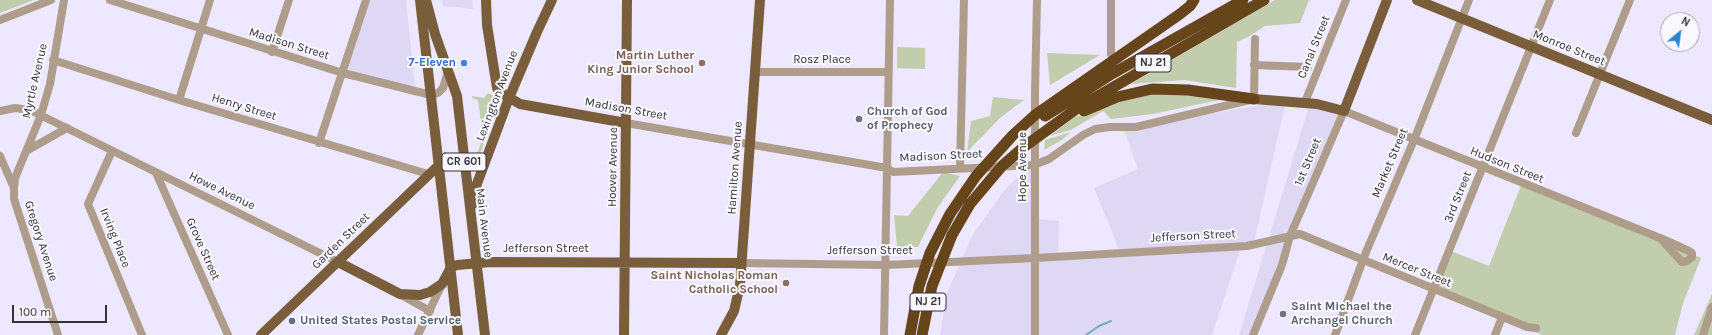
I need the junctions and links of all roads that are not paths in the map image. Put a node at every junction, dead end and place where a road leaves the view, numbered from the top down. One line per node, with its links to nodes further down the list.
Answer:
1 (51, 0): 27 (street)
2 (64, 0): 33 (street, Myrtle Avenue)
3 (110, 0): 25 (street, Madison Street)
4 (210, 0): 28 (street)
5 (289, 0): 31 (street)
6 (366, 0): 39 (street)
7 (425, 0): 36 (main road, Main Avenue / CR 601); 41 (main road, Main Avenue / CR 601)
8 (486, 0): 42 (main road, Madison Street)
9 (552, 0): 42 (main road, Lexington Avenue)
10 (627, 0): 51 (main road, Hoover Avenue)
11 (760, 0): 37 (main road, Hamilton Avenue)
12 (890, 0): 38 (street)
13 (964, 0): 64 (street)
14 (1037, 0): 61 (street, Hope Avenue)
15 (1111, 0): 32 (street)
16 (1194, 0): 48 (highway)
17 (1243, 0): 48 (highway, NJ 21)
18 (1264, 0): 53 (highway, NJ 21)
19 (1346, 0): 45 (street, Canal Street)
20 (1387, 0): 46 (main road, 1st Street)
21 (1417, 0): 26 (main road, Monroe Street)
22 (1469, 0): 26 (street, Market Street)
23 (1550, 0): 30 (street, 3rd Street)
24 (1630, 0): 40 (street)
25 (130, 3): 28 (street, Madison Street)
26 (1462, 18): 30 (main road, Monroe Street); 55 (street, Market Street)
27 (0, 20)
28 (201, 30): 31 (street, Madison Street); 44 (street)
29 (1255, 39): 34 (street)
30 (1531, 47): 40 (main road, Monroe Street); 65 (street, 3rd Street)
31 (272, 52): 39 (street, Madison Street)
32 (1111, 54)
33 (53, 60): 44 (street, Henry Street); 49 (street, Myrtle Avenue)
34 (1254, 65): 35 (street); 43 (street)
35 (1308, 67)
36 (448, 70): 41 (street); 69 (main road, Main Avenue / CR 601)
37 (755, 72): 38 (street, Rosz Place); 57 (main road, Hamilton Avenue)
38 (888, 72): 63 (street)
39 (343, 73): 41 (street, Madison Street); 56 (street)
40 (1600, 75): 50 (main road, Monroe Street); 54 (street)
41 (431, 95): 62 (main road, Main Avenue / CR 601)
42 (510, 98): 51 (main road, Madison Street); 69 (main road, Lexington Avenue)
43 (1254, 99): 45 (main road, Madison Street); 53 (highway); 61 (street, Madison Street)
44 (179, 100): 56 (street, Henry Street)
45 (1305, 102): 46 (main road, Madison Street)
46 (1344, 111): 55 (street, Hudson Street); 70 (street, 1st Street)
47 (0, 112): 49 (street, Howe Avenue)
48 (1044, 112): 97 (highway, NJ 21)
49 (41, 116): 52 (street, Howe Avenue); 58 (street, Myrtle Avenue)
50 (1712, 120)
51 (626, 122): 57 (street, Madison Street); 76 (main road, Hoover Avenue)
52 (67, 128): 58 (street); 59 (street, Howe Avenue)
53 (1044, 132): 98 (highway, NJ 21)
54 (1576, 133)
55 (1414, 140): 65 (street, Hudson Street); 73 (street, Market Street)
56 (319, 143): 67 (street, Henry Street)
57 (750, 144): 63 (street, Madison Street); 77 (main road, Hamilton Avenue)
58 (28, 150): 68 (street, Myrtle Avenue)
59 (112, 151): 66 (street, Howe Avenue); 88 (street, Irving Place)
60 (0, 159): 68 (street, Gregory Avenue)
61 (1034, 165): 64 (street, Madison Street); 72 (street, Hope Avenue)
62 (438, 166): 67 (main road, Garden Street); 79 (main road, Main Avenue / CR 601)
63 (887, 168): 64 (street, Madison Street); 78 (street)
64 (960, 168)
65 (1483, 168): 71 (street, Hudson Street); 81 (street, 3rd Street)
66 (156, 173): 74 (street, Howe Avenue); 89 (street, Grove Street)
67 (428, 174): 74 (main road, Garden Street)
68 (14, 188): 87 (street, Gregory Avenue)
69 (472, 228): 75 (main road, Main Avenue / CR 601)
70 (1290, 236): 72 (street, Jefferson Street); 73 (street, Mercer Street); 100 (street, 1st Street)
71 (1662, 240)
72 (1035, 258): 78 (street, Jefferson Street); 99 (street, Hope Avenue)
73 (1364, 258): 81 (street, Mercer Street); 101 (street, Market Street)
74 (338, 262): 82 (main road, Howe Avenue); 90 (main road, Garden Street)
75 (476, 263): 76 (main road, Jefferson Street); 79 (main road, Jefferson Street); 93 (main road, Main Avenue / CR 601)
76 (625, 263): 77 (main road, Jefferson Street); 94 (main road, Hoover Avenue)
77 (741, 263): 78 (street, Jefferson Street); 95 (main road, Hamilton Avenue)
78 (886, 265): 96 (street)
79 (450, 268): 80 (main road); 92 (main road, Main Avenue / CR 601)
80 (442, 284): 82 (main road); 84 (street)
81 (1434, 290): 85 (street, Mercer Street); 102 (street, 3rd Street)
82 (400, 294): 84 (street, Howe Avenue)
83 (1712, 306): 104 (street)
84 (430, 311): 91 (street)
85 (1502, 317): 86 (street, Mercer Street); 103 (street)
86 (1536, 328)
87 (58, 335)
88 (142, 335)
89 (228, 335)
90 (260, 335)
91 (418, 335)
92 (458, 335)
93 (485, 335)
94 (624, 335)
95 (721, 335)
96 (884, 335)
97 (910, 335)
98 (922, 335)
99 (1035, 335)
100 (1253, 335)
101 (1335, 335)
102 (1416, 335)
103 (1495, 335)
104 (1703, 335)

